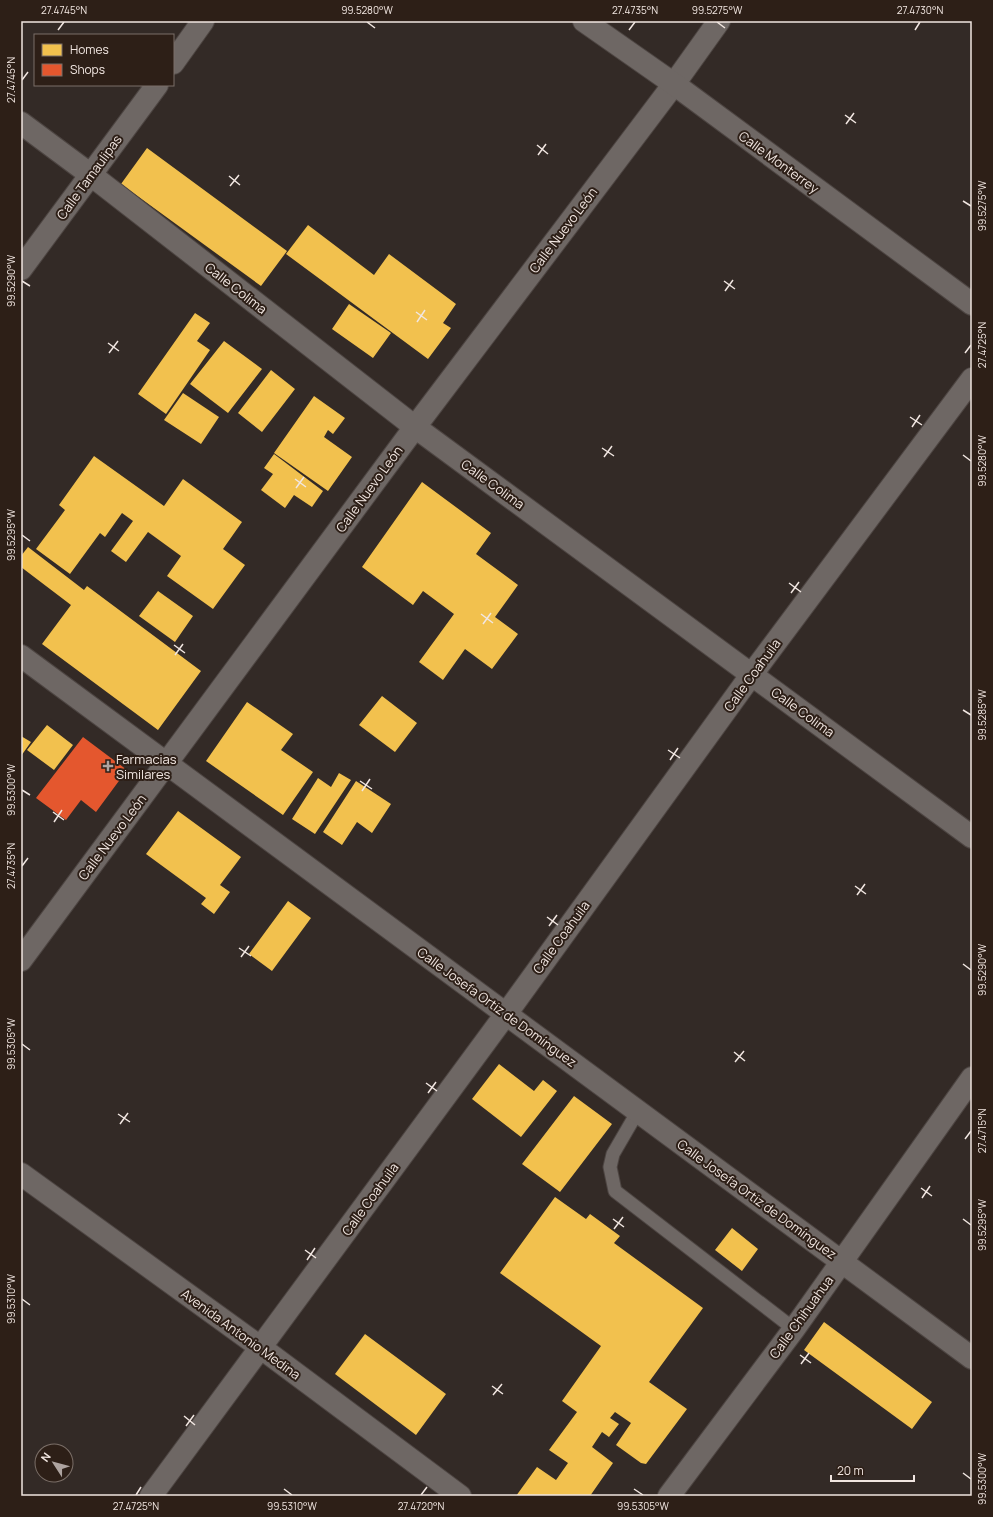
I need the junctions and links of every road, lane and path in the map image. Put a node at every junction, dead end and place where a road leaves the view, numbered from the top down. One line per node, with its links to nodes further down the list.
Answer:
1 (203, 21): 4 (street)
2 (584, 21): 5 (street, Calle Monterrey)
3 (719, 21): 5 (street, Calle Nuevo León)
4 (174, 62)
5 (674, 84): 10 (street, Calle Monterrey); 12 (street, Calle Nuevo León)
6 (156, 86): 8 (street, Calle Tamaulipas)
7 (21, 123): 8 (street, Calle Colima)
8 (91, 175): 9 (street, Calle Tamaulipas); 12 (street, Calle Colima)
9 (21, 270)
10 (972, 304)
11 (972, 379): 14 (street, Calle Coahuila)
12 (415, 427): 14 (street, Calle Colima); 15 (street, Calle Nuevo León)
13 (21, 656): 15 (street, Calle Josefa Ortiz de Domínguez)
14 (752, 674): 16 (street, Calle Colima); 18 (street, Calle Coahuila)
15 (167, 763): 17 (street, Calle Nuevo León); 18 (street, Calle Josefa Ortiz de Domínguez)
16 (972, 837)
17 (21, 960)
18 (506, 1014): 20 (street, Calle Josefa Ortiz de Domínguez); 24 (street, Calle Coahuila)
19 (972, 1078): 22 (street, Calle Chihuahua)
20 (638, 1111): 22 (street, Calle Josefa Ortiz de Domínguez); 23 (lane)
21 (21, 1174): 24 (street, Avenida Antonio Medina)
22 (841, 1262): 23 (street, Calle Chihuahua); 25 (street, Calle Josefa Ortiz de Domínguez)
23 (794, 1329): 28 (street, Calle Chihuahua)
24 (260, 1347): 26 (street, Calle Coahuila); 27 (street, Avenida Antonio Medina)
25 (972, 1358)
26 (151, 1496)
27 (460, 1496)
28 (669, 1496)

